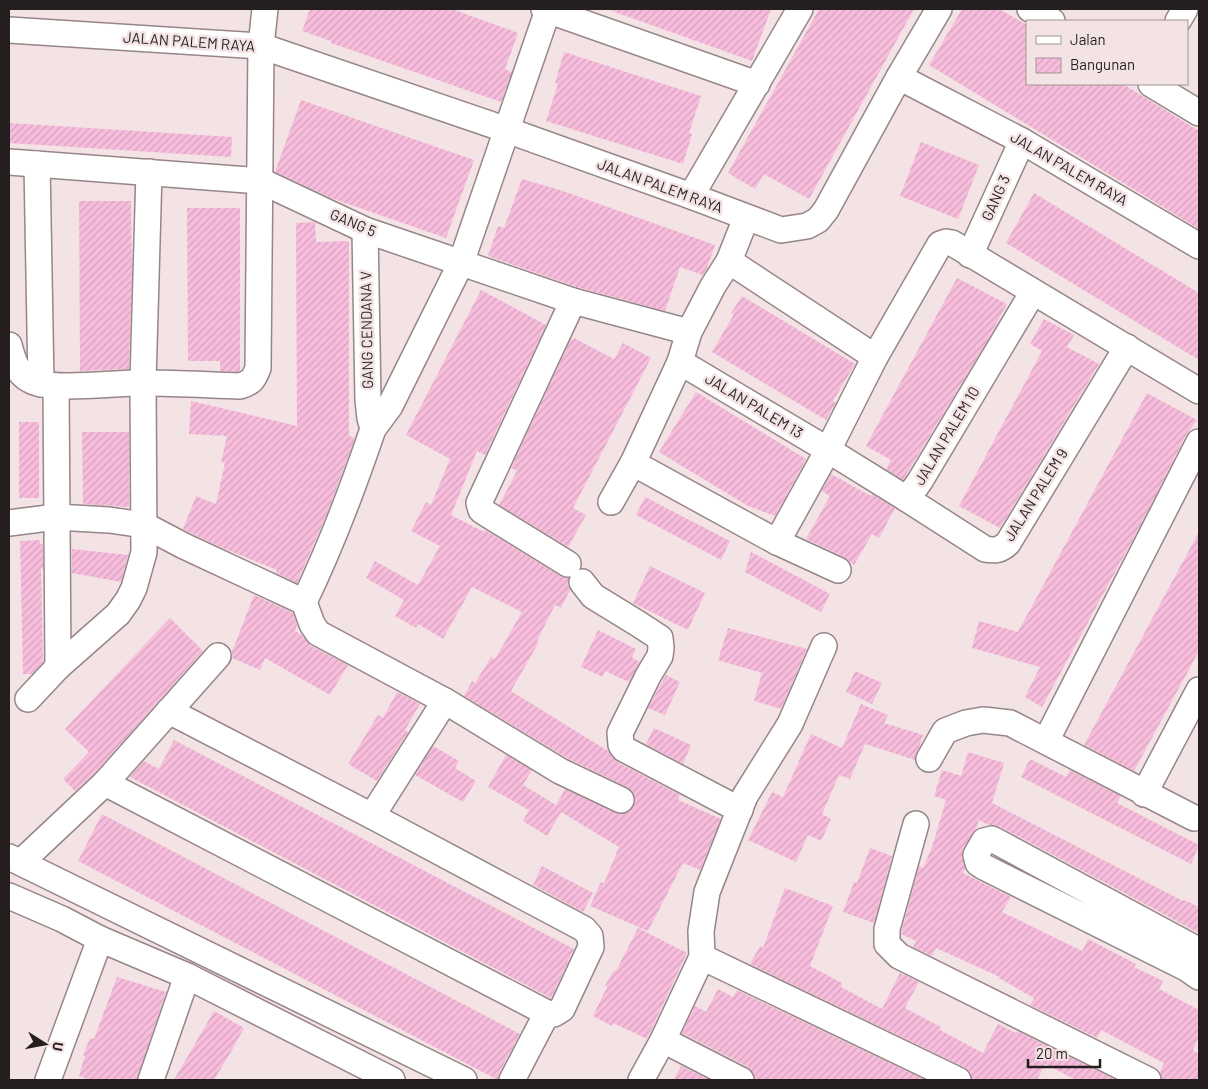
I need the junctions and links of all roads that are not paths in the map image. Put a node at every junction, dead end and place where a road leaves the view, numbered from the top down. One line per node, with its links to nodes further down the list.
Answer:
1 (265, 9): 8 (street)
2 (546, 9): 10 (street); 13 (street, GANG CENDANA V)
3 (800, 9): 10 (street)
4 (939, 9): 9 (street)
5 (1185, 9): 6 (street)
6 (1179, 20)
7 (9, 30): 8 (street, JALAN PALEM RAYA)
8 (261, 46): 13 (street, JALAN PALEM RAYA); 18 (street)
9 (899, 77): 14 (street, JALAN PALEM RAYA); 20 (street, JALAN PALEM RAYA)
10 (757, 84): 19 (street)
11 (1153, 85): 12 (street)
12 (1199, 113)
13 (507, 130): 19 (street, JALAN PALEM RAYA); 25 (street, GANG CENDANA V)
14 (1022, 140): 22 (street, JALAN PALEM RAYA); 23 (street, GANG 3)
15 (9, 162): 16 (street, GANG 5)
16 (37, 164): 17 (street, GANG 5); 34 (street)
17 (150, 172): 18 (street, GANG 5); 33 (street)
18 (261, 181): 21 (street, GANG 5); 33 (street)
19 (690, 196): 20 (street, JALAN PALEM RAYA)
20 (746, 218): 24 (street)
21 (365, 230): 25 (street, GANG 5); 36 (street, GANG CENDANA V)
22 (1199, 246)
23 (970, 255): 26 (street); 31 (street)
24 (729, 261): 28 (street); 31 (street)
25 (461, 263): 27 (street, GANG 5); 36 (street, GANG CENDANA V)
26 (1033, 292): 30 (street); 40 (street, JALAN PALEM 10)
27 (573, 301): 28 (street, GANG 5); 60 (street)
28 (689, 332): 32 (street)
29 (9, 345): 34 (street)
30 (1127, 347): 35 (street); 40 (street, JALAN PALEM 9)
31 (875, 357): 38 (street)
32 (680, 362): 38 (street, JALAN PALEM 13); 39 (street)
33 (143, 382): 34 (street); 44 (street)
34 (48, 385): 42 (street)
35 (1199, 391)
36 (373, 429): 47 (street, GANG CENDANA V)
37 (1199, 442): 55 (street)
38 (828, 450): 40 (street, JALAN PALEM 10); 45 (street)
39 (632, 462): 41 (street); 45 (street)
40 (907, 499)
41 (611, 502)
42 (56, 517): 43 (street); 44 (street); 50 (street)
43 (9, 522)
44 (144, 526): 47 (street); 50 (street)
45 (777, 542): 46 (street)
46 (838, 570)
47 (304, 602): 53 (street)
48 (824, 646): 60 (street)
49 (218, 656): 54 (street)
50 (58, 668): 52 (street)
51 (1199, 690): 58 (street)
52 (28, 699)
53 (445, 701): 59 (street); 61 (street)
54 (169, 711): 57 (street); 61 (street)
55 (1046, 741): 56 (street); 58 (street)
56 (929, 759)
57 (105, 783): 64 (street); 72 (street)
58 (1144, 794): 62 (street)
59 (621, 800)
60 (740, 810): 69 (street)
61 (372, 816): 72 (street)
62 (1194, 818)
63 (916, 824): 82 (street)
64 (15, 859): 65 (street)
65 (76, 891): 67 (street); 77 (street)
66 (9, 896): 67 (street)
67 (62, 919): 68 (street)
68 (100, 939): 71 (street); 74 (street)
69 (702, 957): 73 (street); 81 (street)
70 (1196, 961): 70 (street)
71 (187, 976): 75 (street); 76 (street)
72 (547, 1013): 78 (street)
73 (662, 1040): 79 (street); 80 (street)
74 (48, 1080)
75 (151, 1080)
76 (392, 1080)
77 (464, 1080)
78 (512, 1080)
79 (641, 1080)
80 (741, 1080)
81 (958, 1080)
82 (1148, 1080)

